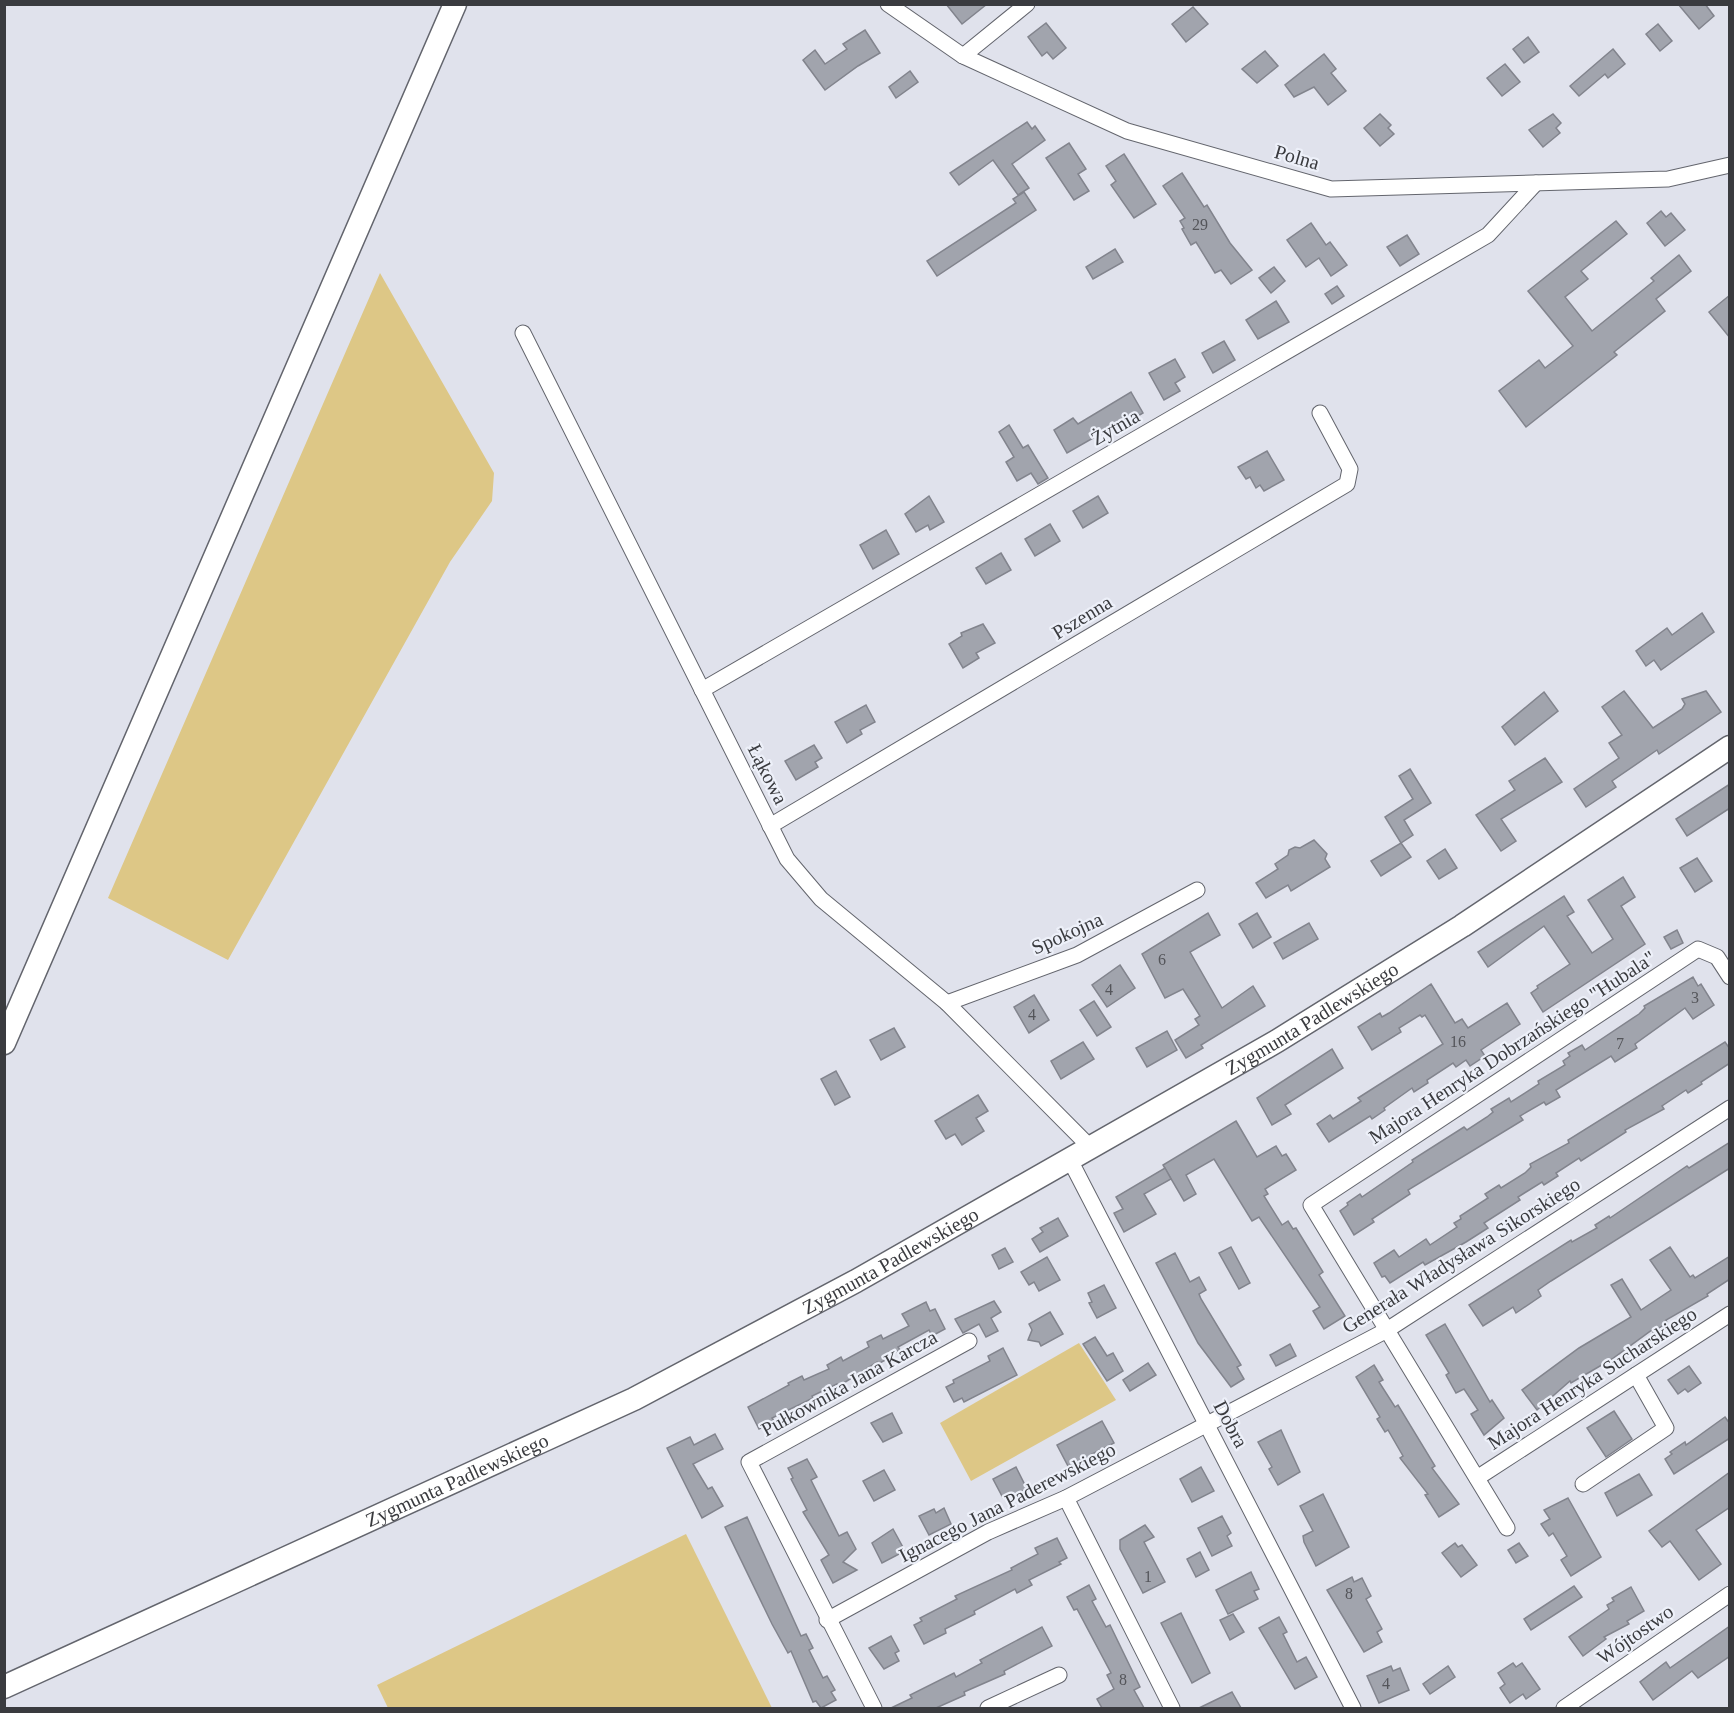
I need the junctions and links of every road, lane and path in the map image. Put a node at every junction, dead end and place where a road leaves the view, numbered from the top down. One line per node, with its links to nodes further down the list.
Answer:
1 (455, 4): 15 (street)
2 (888, 4): 4 (street, Polna)
3 (1027, 4): 4 (street)
4 (963, 56): 6 (street, Polna)
5 (1730, 165): 6 (street, Polna)
6 (1536, 183): 9 (street, Żytnia)
7 (523, 333): 9 (street, Łąkowa)
8 (1320, 412): 11 (street, Pszenna)
9 (702, 690): 11 (street, Łąkowa)
10 (1730, 747): 17 (street, Zygmunta Padlewskiego)
11 (770, 826): 14 (street, Łąkowa)
12 (1197, 890): 14 (street, Spokojna)
13 (1730, 977): 20 (street, Majora Henryka Dobrzańskiego "Hubala")
14 (948, 1003): 17 (street, Łąkowa)
15 (4, 1043)
16 (1730, 1108): 20 (street, Generała Władysława Sikorskiego)
17 (1090, 1147): 18 (street, Zygmunta Padlewskiego)
18 (1070, 1160): 23 (street, Dobra); 31 (street, Zygmunta Padlewskiego)
19 (1730, 1314): 22 (street, Majora Henryka Sucharskiego)
20 (1387, 1330): 23 (street, Generała Władysława Sikorskiego); 24 (street)
21 (969, 1341): 29 (street, Pułkownika Jana Karcza)
22 (1636, 1375): 24 (street, Majora Henryka Sucharskiego); 25 (street)
23 (1207, 1424): 26 (street, Ignacego Jana Paderewskiego); 35 (street, Dobra)
24 (1477, 1478): 27 (street)
25 (1582, 1484)
26 (1066, 1498): 29 (street, Ignacego Jana Paderewskiego); 34 (street)
27 (1507, 1528)
28 (1730, 1594): 36 (street, Wójtostwo)
29 (827, 1620): 32 (street)
30 (1059, 1674): 33 (street)
31 (4, 1687)
32 (874, 1708)
33 (988, 1708)
34 (1172, 1708)
35 (1353, 1708)
36 (1563, 1708)

